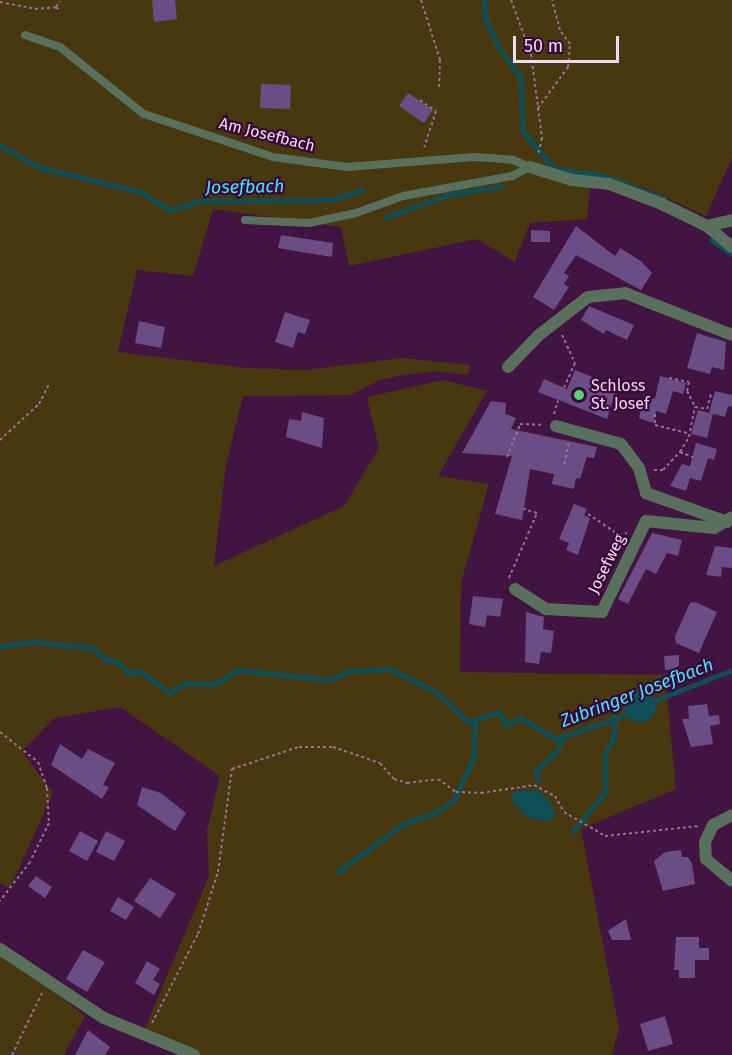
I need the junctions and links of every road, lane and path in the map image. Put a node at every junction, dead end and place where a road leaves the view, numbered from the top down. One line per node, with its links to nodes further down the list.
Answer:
1 (421, 0): 9 (path)
2 (511, 0): 11 (path)
3 (552, 0): 11 (path)
4 (60, 1): 6 (path)
5 (0, 2): 6 (path)
6 (56, 7): 7 (path)
7 (60, 11)
8 (25, 35): 13 (lane, Am Josefbach)
9 (440, 89)
10 (420, 100): 12 (path)
11 (538, 108): 13 (path)
12 (424, 147)
13 (530, 167): 14 (lane); 16 (street, Am Josefbach)
14 (245, 220)
15 (732, 220): 16 (street)
16 (707, 226): 17 (street, Am Josefbach)
17 (732, 247)
18 (557, 321): 19 (street); 20 (street); 23 (path)
19 (732, 335)
20 (508, 367)
21 (669, 378): 25 (path)
22 (49, 384): 30 (path)
23 (564, 388)
24 (711, 394): 25 (path)
25 (695, 407): 29 (path)
26 (655, 414): 29 (path)
27 (556, 426): 28 (street, Josefweg); 32 (path)
28 (571, 430): 34 (path); 35 (street, Josefweg)
29 (690, 434): 31 (path)
30 (0, 440)
31 (680, 452): 33 (path); 35 (path)
32 (507, 456)
33 (693, 457)
34 (564, 464)
35 (639, 470): 38 (street, Josefweg)
36 (524, 510): 40 (path)
37 (588, 514): 39 (path)
38 (730, 520): 39 (street, Josefweg)
39 (641, 530): 40 (street, Josefweg)
40 (515, 590)
41 (0, 732): 45 (path)
42 (732, 816): 43 (street)
43 (713, 825): 44 (street); 48 (path)
44 (732, 881)
45 (0, 901)
46 (0, 949): 47 (street)
47 (49, 980): 48 (street); 49 (path)
48 (145, 1036): 50 (street)
49 (12, 1055)
50 (194, 1055)

